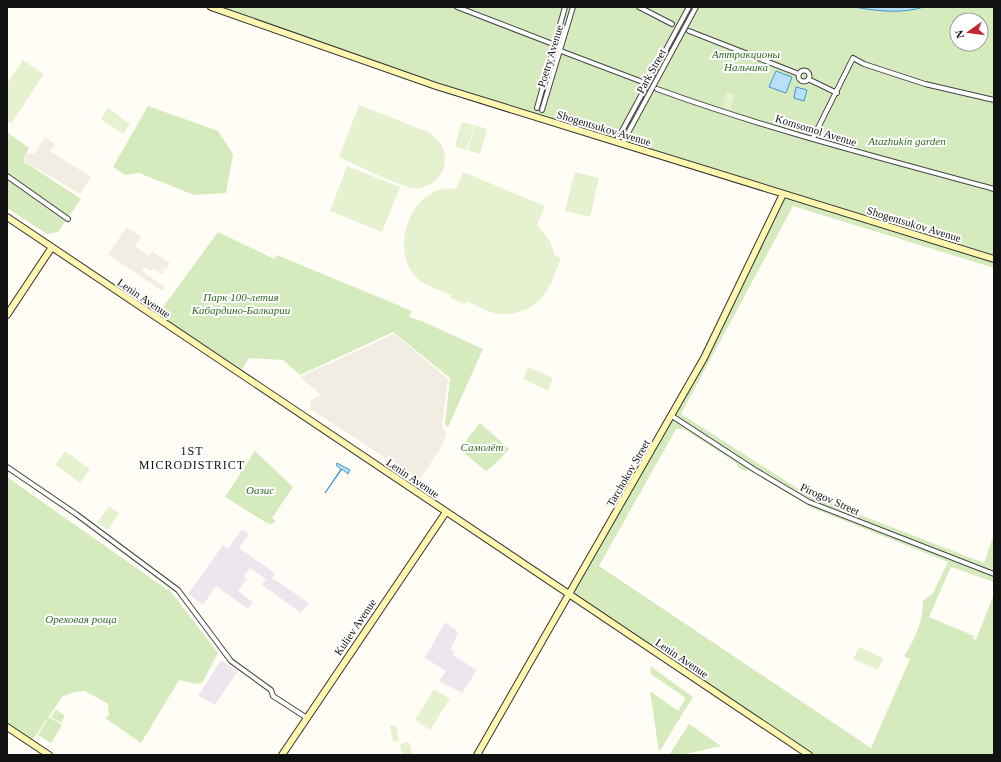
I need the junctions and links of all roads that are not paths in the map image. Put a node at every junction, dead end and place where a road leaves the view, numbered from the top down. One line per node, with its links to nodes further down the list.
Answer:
1 (211, 7): 21 (street, Shogentsukov Avenue)
2 (456, 7): 10 (street)
3 (565, 7): 10 (street, Poetry Avenue)
4 (573, 7): 11 (street, Poetry Avenue)
5 (639, 7): 8 (street)
6 (689, 7): 21 (street, Park Street)
7 (696, 7): 21 (street, Park Street)
8 (672, 24)
9 (689, 31): 12 (street)
10 (554, 45): 11 (street); 18 (street, Poetry Avenue)
11 (561, 51): 14 (street); 19 (street, Poetry Avenue)
12 (799, 74): 13 (street); 13 (street)
13 (808, 79): 16 (street)
14 (640, 81)
15 (657, 89): 20 (street, Komsomol Avenue)
16 (837, 92): 17 (street); 20 (street)
17 (994, 100)
18 (537, 108)
19 (542, 110)
20 (814, 138): 23 (street, Komsomol Avenue)
21 (619, 143): 24 (street, Shogentsukov Avenue)
22 (7, 176): 26 (street)
23 (994, 189)
24 (783, 194): 28 (street, Shogentsukov Avenue); 30 (street, Tarchokov Street)
25 (7, 217): 27 (street, Lenin Avenue)
26 (68, 219)
27 (52, 247): 29 (street); 32 (street, Lenin Avenue)
28 (994, 259)
29 (7, 315)
30 (672, 416): 33 (street, Pirogov Street); 34 (street, Tarchokov Street)
31 (7, 467): 35 (street)
32 (446, 512): 34 (street, Lenin Avenue); 35 (street, Kuliev Avenue)
33 (994, 574)
34 (569, 594): 39 (street, Tarchokov Street); 40 (street, Lenin Avenue)
35 (307, 718): 38 (street, Kuliev Avenue)
36 (7, 727): 37 (street)
37 (49, 755)
38 (282, 755)
39 (477, 755)
40 (808, 755)

